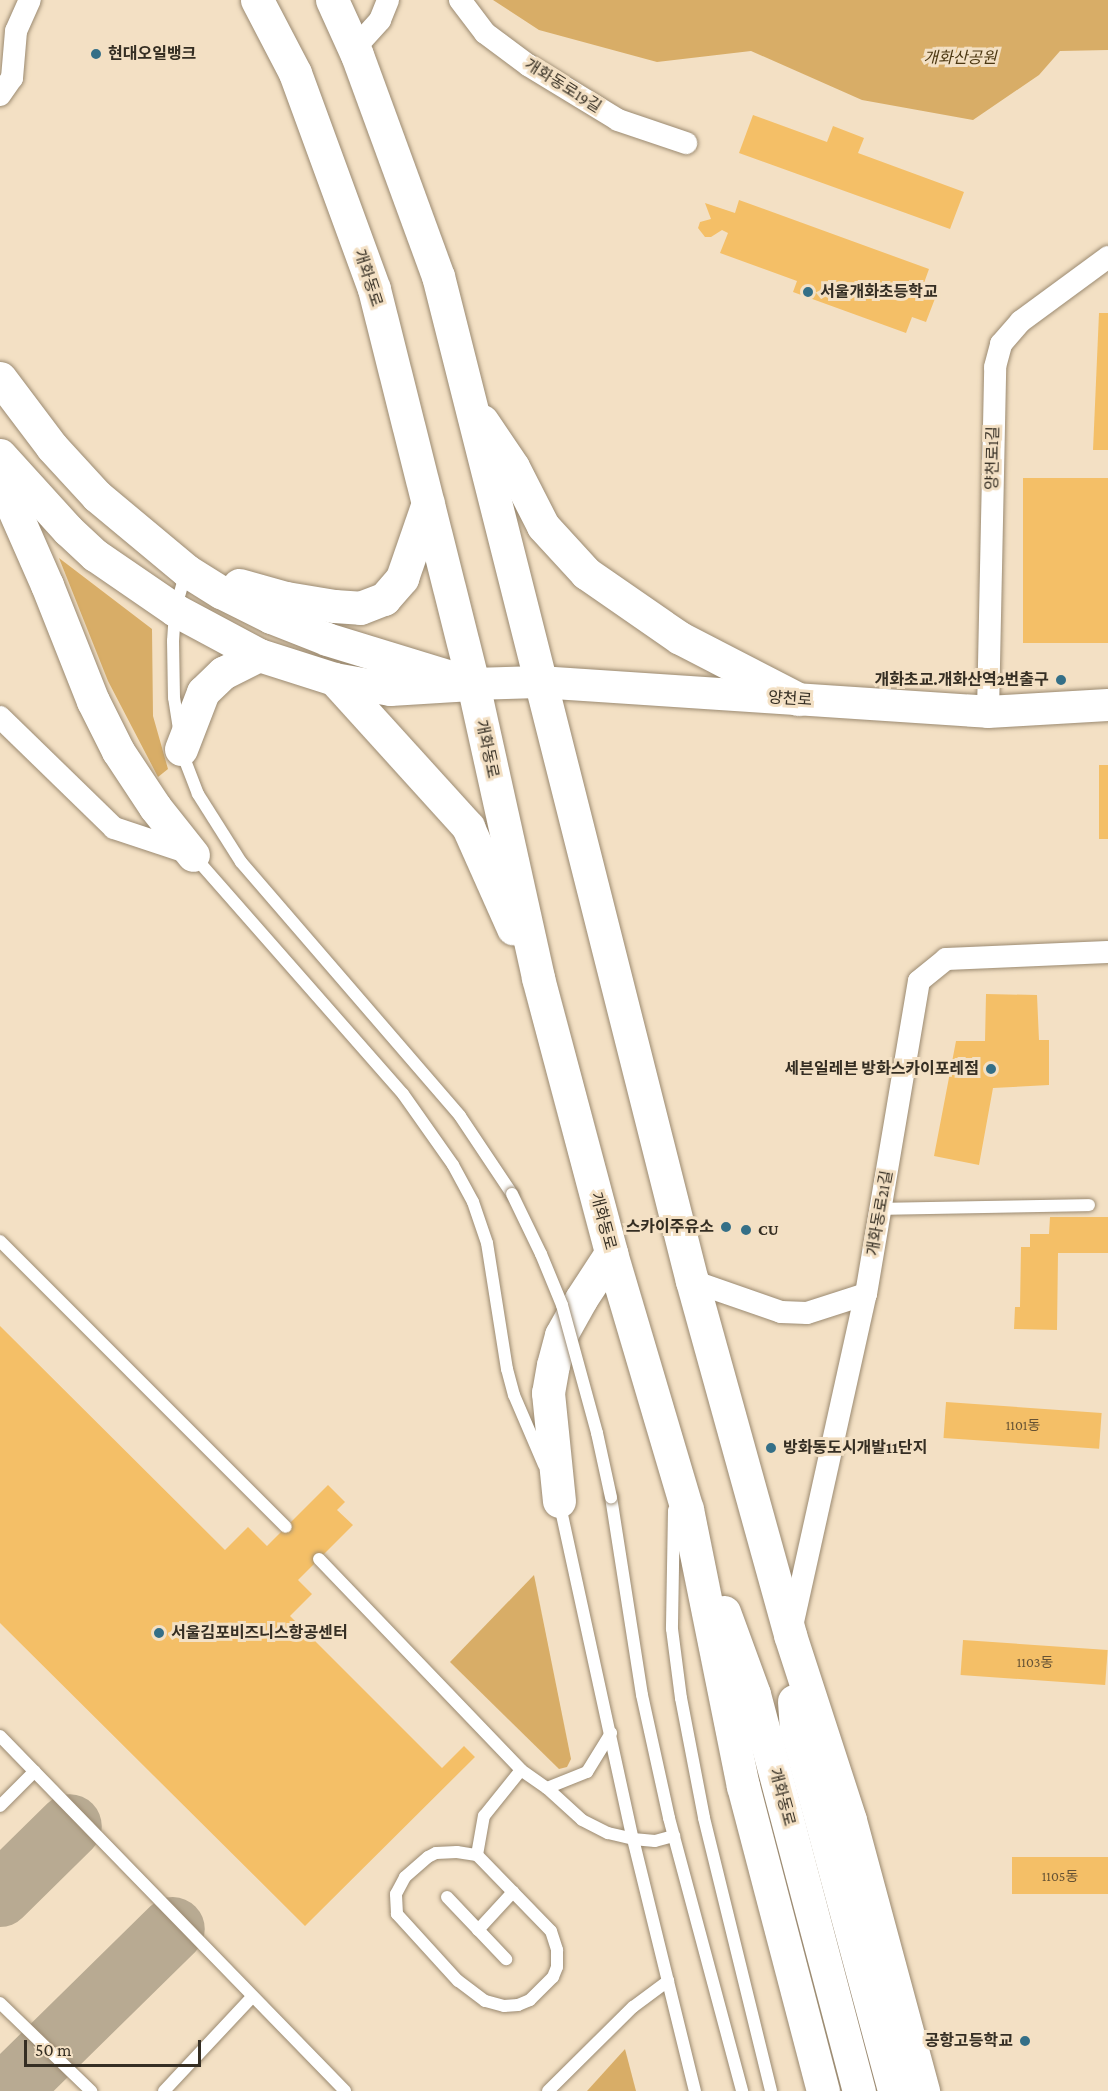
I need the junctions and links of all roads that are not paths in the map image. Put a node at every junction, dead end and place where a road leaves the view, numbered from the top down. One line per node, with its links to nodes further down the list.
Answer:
1 (30, 0): 7 (street)
2 (257, 0): 14 (main road, 개화동로)
3 (332, 0): 6 (main road, 개화동로)
4 (388, 0): 6 (street)
5 (460, 0): 8 (street, 개화동로19길)
6 (354, 49): 11 (main road, 개화동로)
7 (0, 95)
8 (686, 143)
9 (1108, 257): 23 (street, 양천로1길)
10 (0, 378): 15 (main road)
11 (469, 401): 19 (main road, 개화동로); 21 (main road)
12 (0, 455): 16 (main road)
13 (0, 478): 26 (main road)
14 (428, 503): 15 (main road); 20 (main road, 개화동로)
15 (187, 571): 16 (lane); 20 (main road)
16 (175, 610): 17 (main road); 25 (lane)
17 (260, 655): 18 (main road); 25 (main road)
18 (334, 679): 20 (main road); 28 (main road)
19 (539, 682): 20 (main road, 양천로); 21 (main road, 양천로); 33 (main road, 개화동로)
20 (473, 684): 28 (main road, 개화동로)
21 (798, 699): 23 (main road, 양천로)
22 (1108, 705): 23 (main road, 양천로)
23 (988, 712)
24 (0, 717): 26 (street)
25 (181, 749): 47 (lane, bridge)
26 (193, 855): 36 (lane)
27 (1108, 952): 30 (street, 개화동로21길)
28 (538, 978): 32 (main road, 개화동로)
29 (1089, 1205): 30 (lane)
30 (880, 1209): 34 (street, 개화동로21길)
31 (0, 1241): 38 (lane)
32 (611, 1253): 35 (main road, 개화동로); 36 (main road)
33 (692, 1281): 34 (street); 40 (main road, 개화동로)
34 (866, 1294): 40 (street, 개화동로21길)
35 (675, 1467): 37 (main road, 개화동로); 63 (lane)
36 (559, 1501): 41 (lane)
37 (687, 1509): 64 (main road, 개화동로); 65 (main road, 개화동로)
38 (286, 1527)
39 (319, 1559): 43 (lane)
40 (790, 1635): 66 (main road, 개화동로); 67 (main road, 개화동로)
41 (611, 1733): 45 (lane); 48 (lane)
42 (0, 1736): 44 (lane)
43 (521, 1770): 45 (lane); 49 (lane)
44 (35, 1771): 46 (lane); 55 (lane)
45 (547, 1788): 48 (lane)
46 (0, 1806)
47 (674, 1836): 48 (lane); 62 (lane)
48 (633, 1839): 54 (lane)
49 (477, 1856): 50 (lane); 50 (lane)
50 (513, 1892): 52 (lane)
51 (447, 1897): 52 (lane)
52 (478, 1929): 53 (lane)
53 (506, 1959)
54 (668, 1982): 60 (lane); 61 (lane)
55 (252, 1997): 58 (lane); 59 (lane)
56 (0, 2003): 57 (lane)
57 (91, 2091)
58 (164, 2091)
59 (345, 2091)
60 (548, 2091)
61 (695, 2091)
62 (742, 2091)
63 (771, 2091)
64 (823, 2091)
65 (859, 2091)
66 (894, 2091)
67 (923, 2091)

